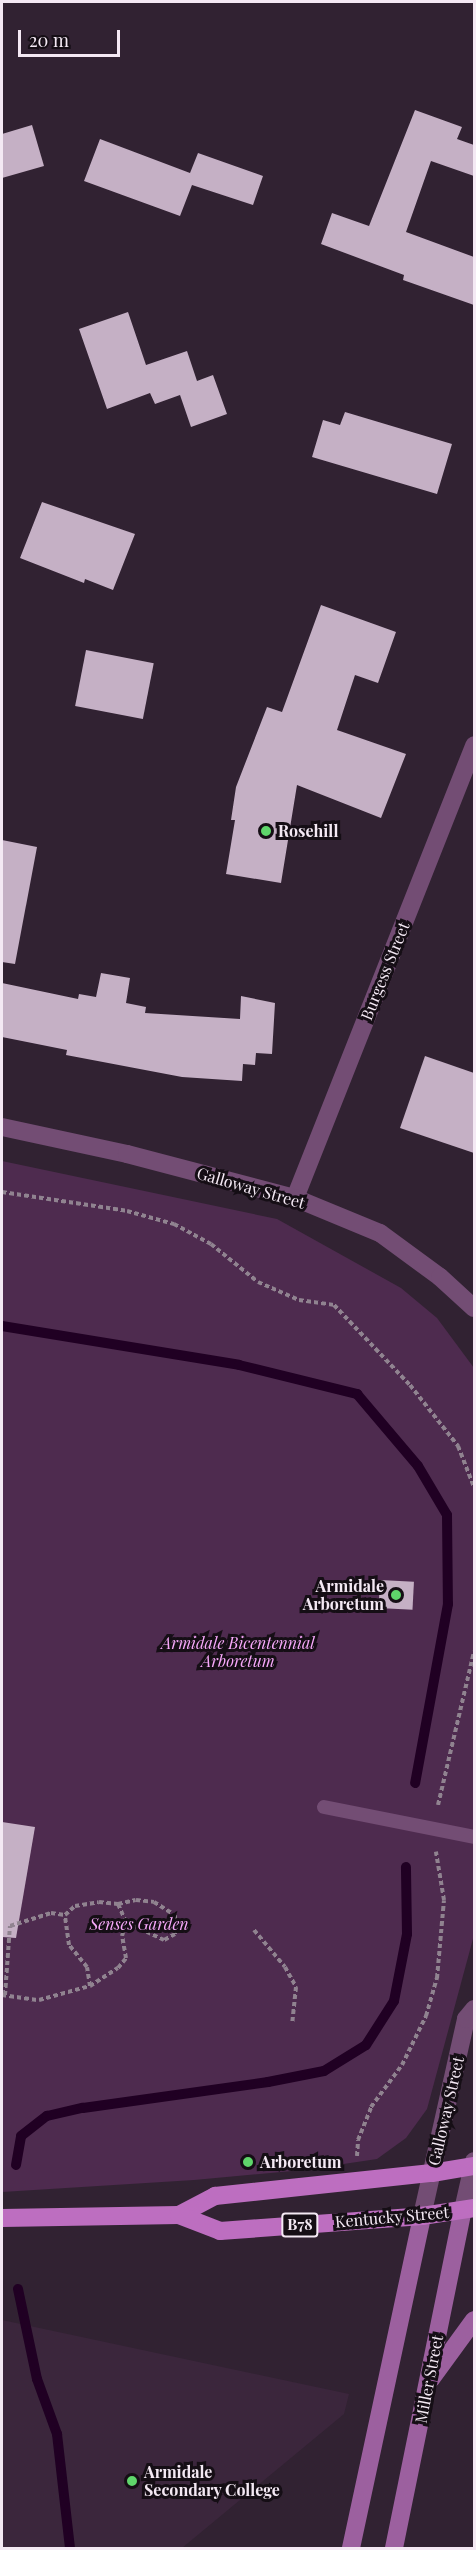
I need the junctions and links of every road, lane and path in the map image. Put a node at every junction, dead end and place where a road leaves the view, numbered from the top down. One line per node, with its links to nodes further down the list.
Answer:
1 (474, 744): 4 (street, Burgess Street)
2 (2, 1127): 4 (street, Galloway Street)
3 (2, 1192): 6 (path)
4 (295, 1198): 5 (street, Galloway Street)
5 (474, 1308)
6 (474, 1487)
7 (474, 1651): 9 (path)
8 (324, 1807): 9 (lane)
9 (437, 1830): 10 (lane); 19 (path)
10 (474, 1838)
11 (118, 1904): 12 (path); 13 (path); 13 (path)
12 (65, 1915): 15 (path); 16 (path)
13 (126, 1922): 15 (path)
14 (254, 1930): 18 (path)
15 (90, 1986): 16 (path)
16 (3, 1995)
17 (474, 2009): 21 (street, Galloway Street)
18 (292, 2024)
19 (356, 2163)
20 (474, 2164): 21 (main road, B78); 22 (street)
21 (432, 2173): 23 (main road, Kentucky Street / B78); 24 (street, Galloway Street)
22 (469, 2209): 24 (main road, Kentucky Street / B78); 27 (main road, Miller Street)
23 (179, 2215): 24 (main road, Kentucky Street / B78); 25 (main road, Kentucky Street / B78)
24 (422, 2216): 28 (main road)
25 (2, 2218)
26 (474, 2320): 27 (main road)
27 (428, 2383): 29 (main road, Miller Street)
28 (351, 2548)
29 (394, 2548)

